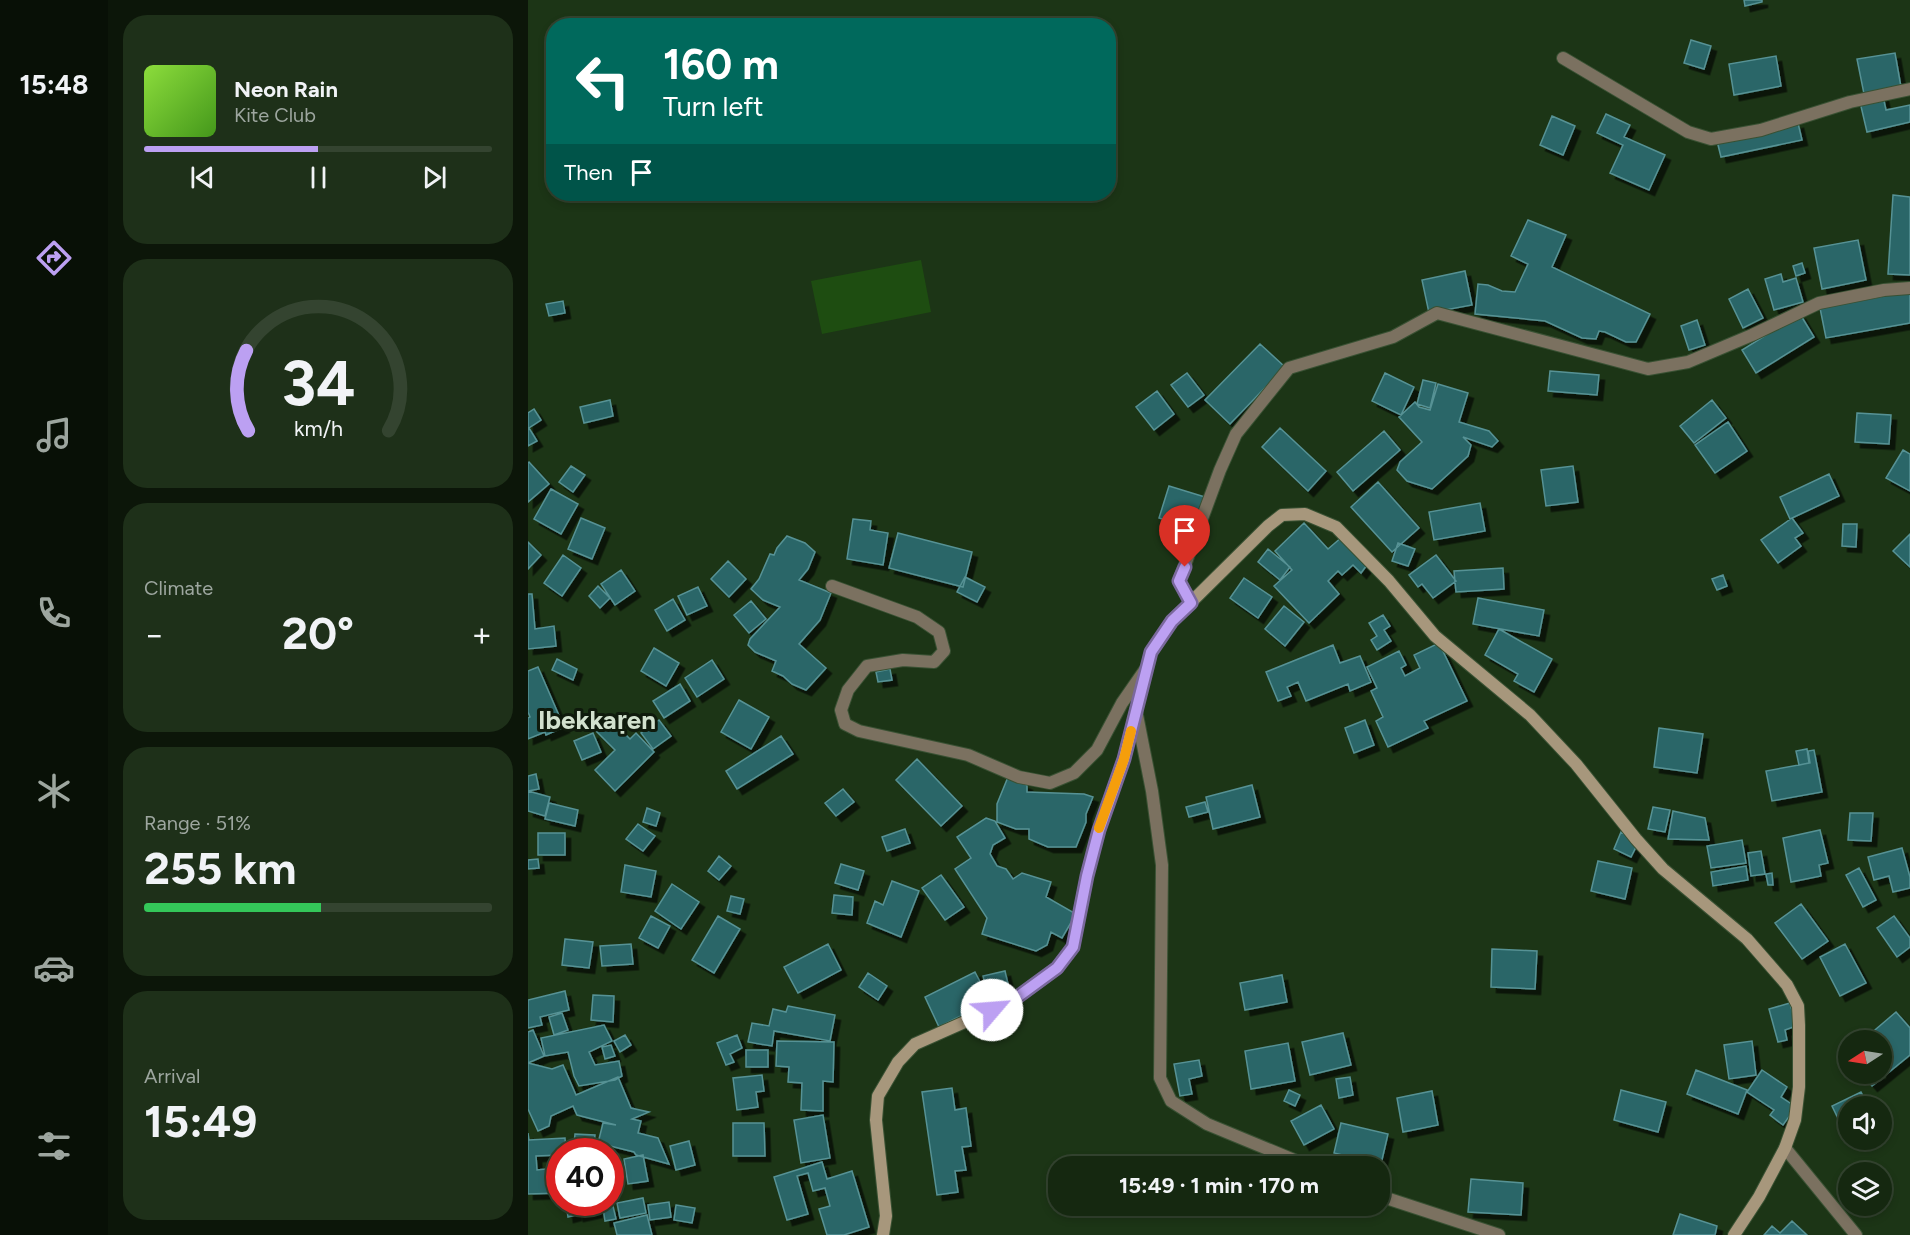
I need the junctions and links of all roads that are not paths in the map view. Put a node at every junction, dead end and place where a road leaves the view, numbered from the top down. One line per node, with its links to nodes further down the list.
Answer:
1 (1563, 57): 2 (street)
2 (1910, 89)
3 (1910, 288): 5 (street)
4 (832, 586): 6 (street)
5 (1191, 603): 6 (street); 8 (street)
6 (1148, 666): 7 (street)
7 (1136, 710): 9 (street); 11 (street)
8 (1785, 1148): 13 (street); 14 (street)
9 (1285, 1156)
10 (1390, 1199): 12 (street)
11 (883, 1235)
12 (1499, 1235)
13 (1734, 1235)
14 (1856, 1235)

